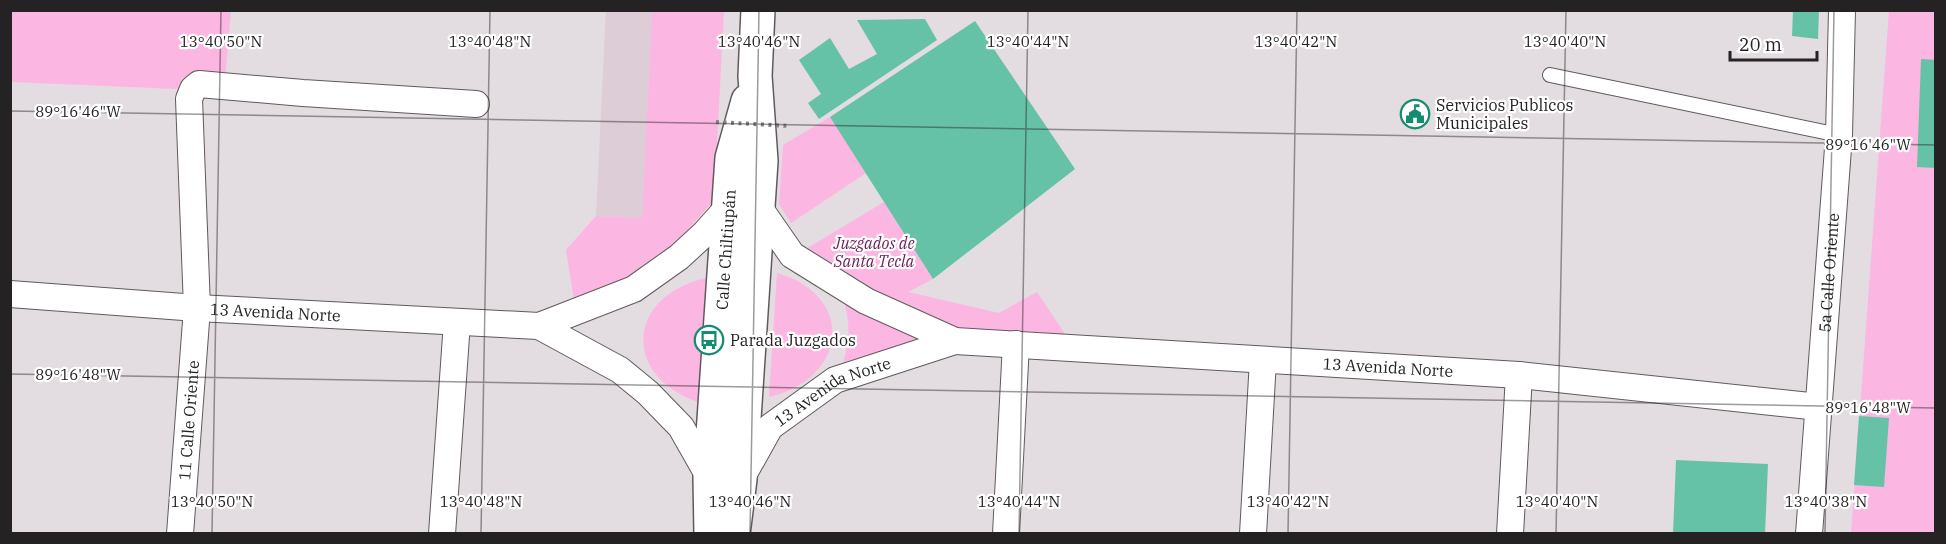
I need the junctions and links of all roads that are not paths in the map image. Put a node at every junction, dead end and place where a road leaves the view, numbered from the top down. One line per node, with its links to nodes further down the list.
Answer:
1 (758, 10): 6 (main road, Calle Chiltiupán)
2 (1842, 10): 5 (street, 5a Calle Oriente)
3 (1550, 75): 5 (lane)
4 (476, 104): 8 (street, 11 Calle Oriente)
5 (1839, 135): 15 (street, 5a Calle Oriente)
6 (744, 206): 10 (street, 13 Avenida Norte); 11 (street, 13 Avenida Norte); 16 (main road, Calle Chiltiupán)
7 (10, 294): 8 (street, 13 Avenida Norte)
8 (196, 308): 9 (street, 13 Avenida Norte); 17 (street, 11 Calle Oriente)
9 (457, 322): 10 (street, 13 Avenida Norte); 18 (street)
10 (539, 326): 16 (street, 13 Avenida Norte)
11 (955, 341): 12 (street, 13 Avenida Norte); 16 (street, 13 Avenida Norte)
12 (1016, 344): 13 (street, 13 Avenida Norte); 21 (street)
13 (1263, 360): 14 (street, 13 Avenida Norte); 22 (street)
14 (1519, 375): 15 (street, 13 Avenida Norte); 23 (street)
15 (1819, 407): 24 (street, 5a Calle Oriente)
16 (725, 478): 19 (main road, Calle Chiltiupán); 20 (main road, Calle Chiltiupán)
17 (180, 534)
18 (442, 534)
19 (711, 534)
20 (733, 534)
21 (1006, 534)
22 (1252, 534)
23 (1510, 534)
24 (1809, 534)

